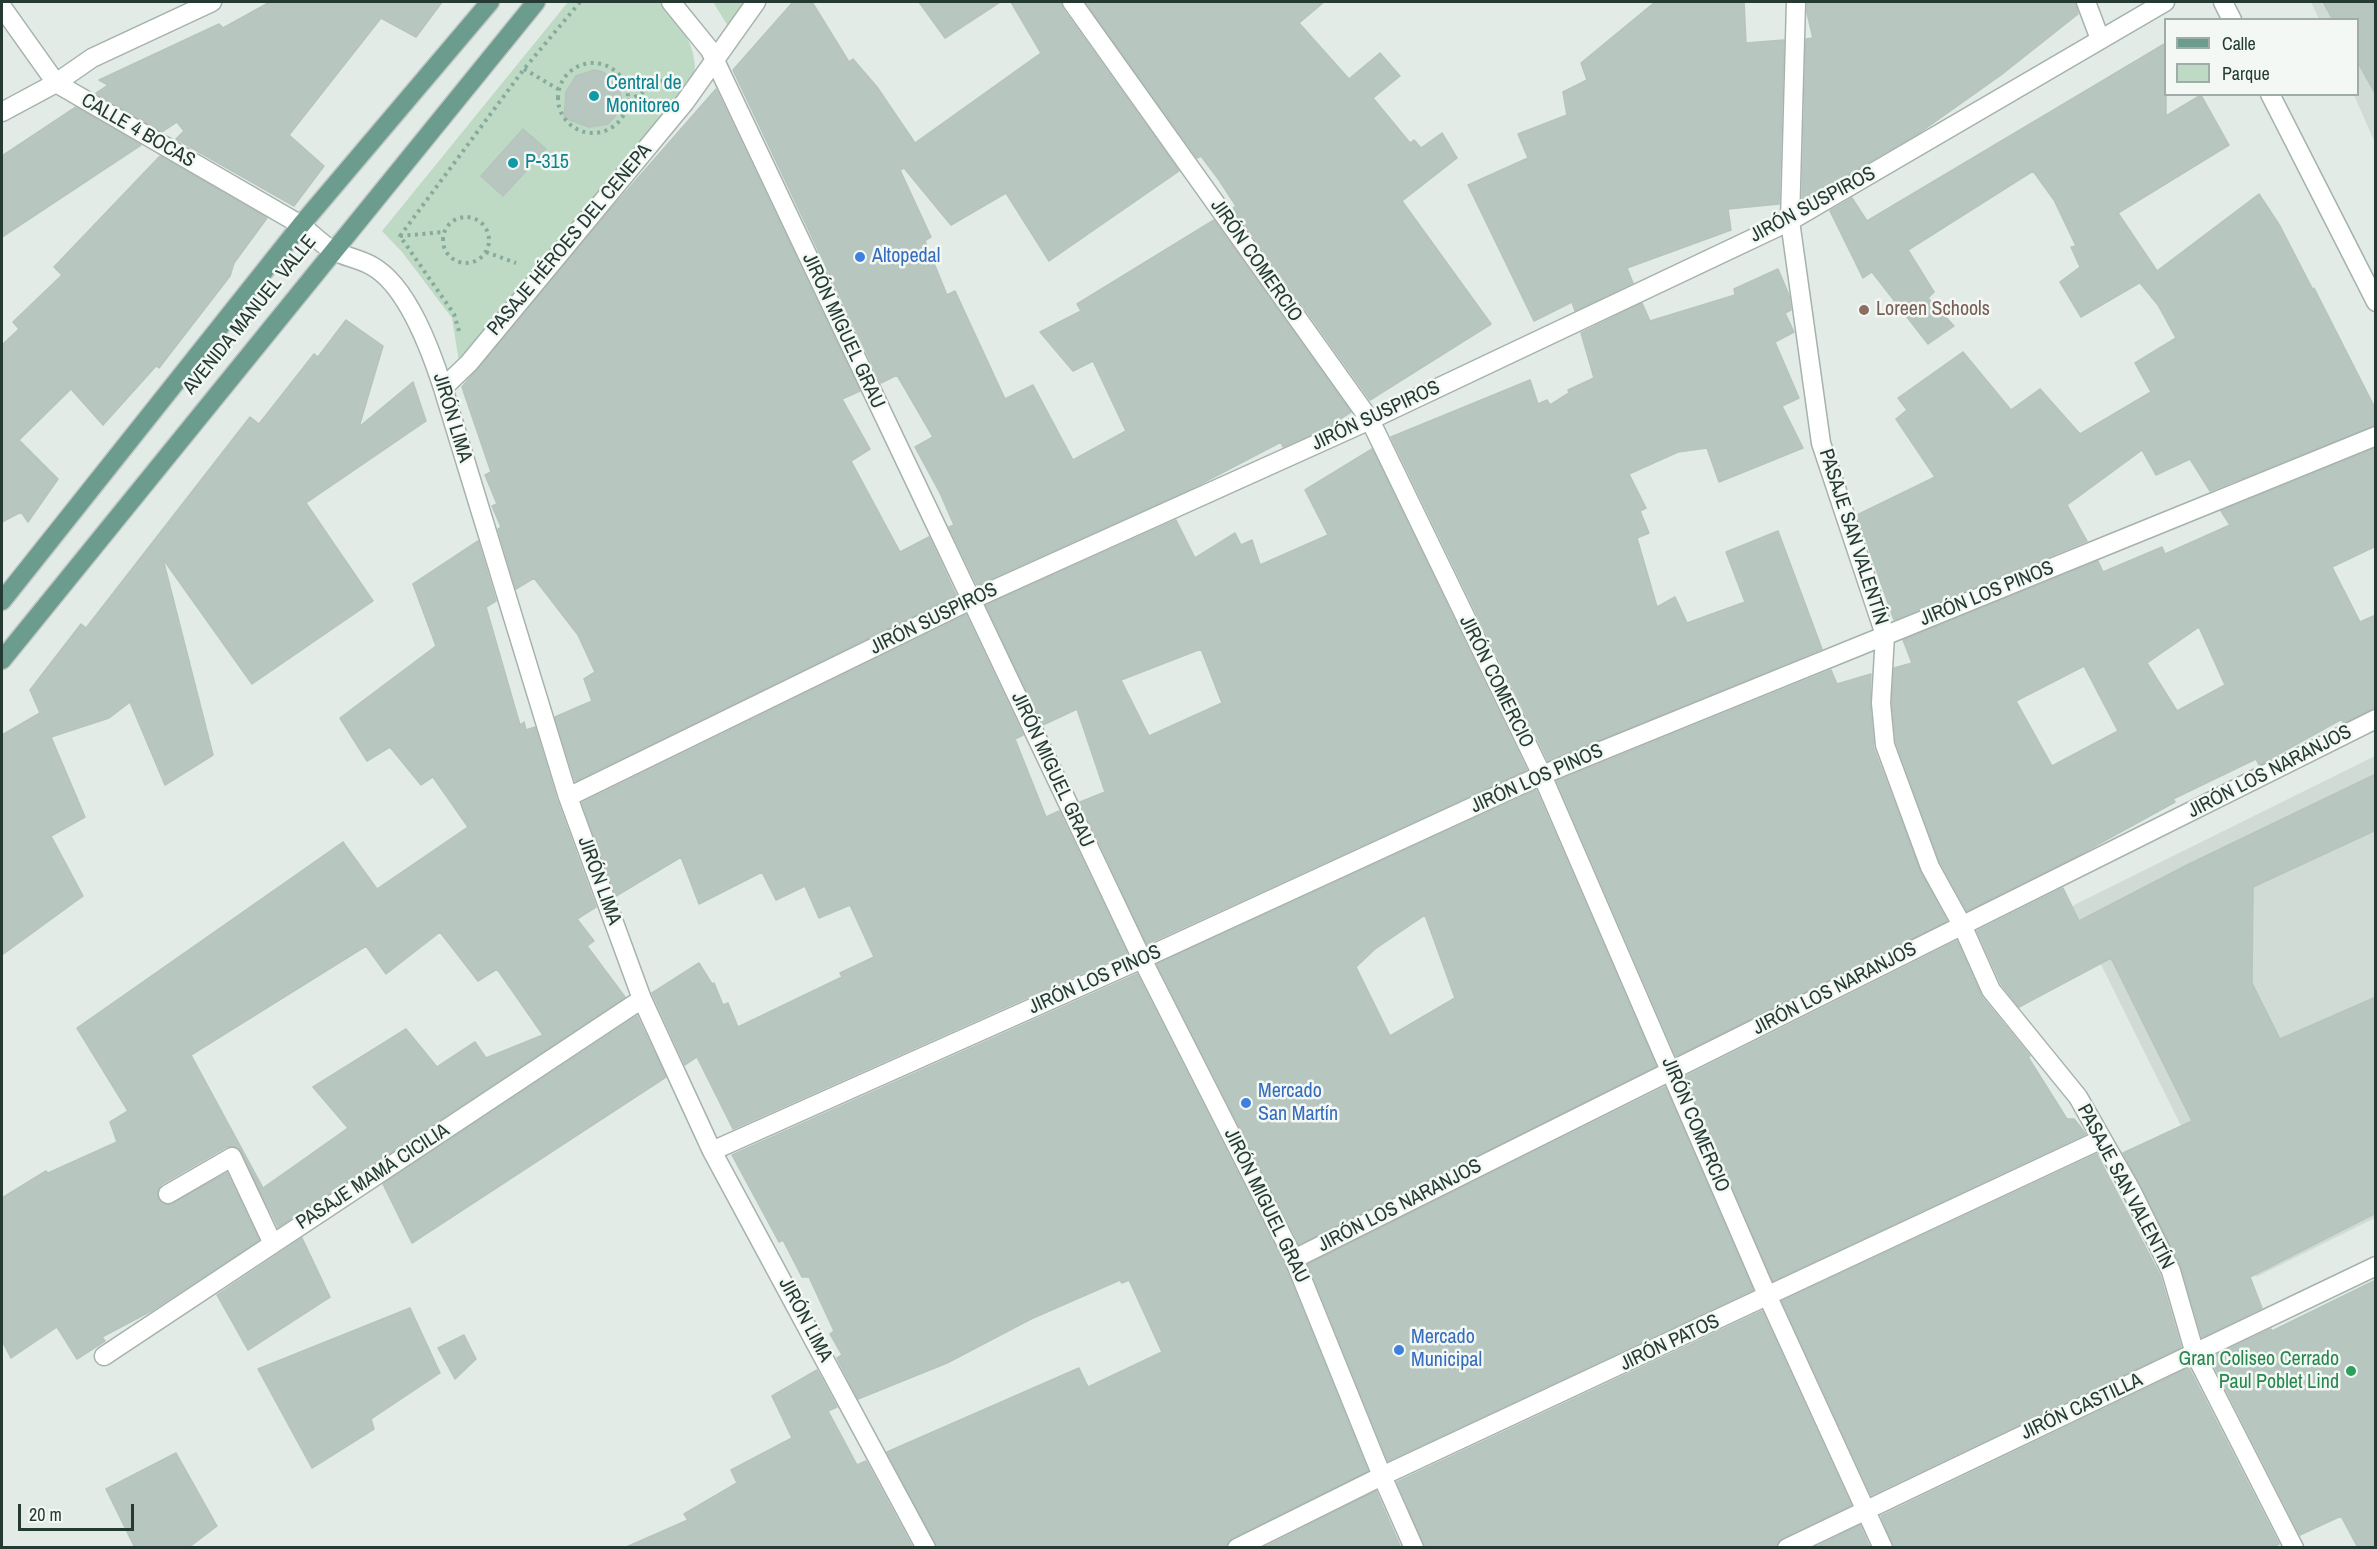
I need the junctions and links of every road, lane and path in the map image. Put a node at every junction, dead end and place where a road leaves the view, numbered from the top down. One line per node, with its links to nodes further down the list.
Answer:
1 (212, 2): 17 (street)
2 (490, 2): 22 (main road, AVENIDA MANUEL VALLE)
3 (536, 2): 25 (main road, AVENIDA MANUEL VALLE)
4 (580, 2): 16 (path)
5 (671, 2): 15 (street, JIRÓN MIGUEL GRAU)
6 (756, 2): 15 (street, PASAJE HÉROES DEL CENEPA)
7 (1072, 2): 29 (street, JIRÓN COMERCIO)
8 (1796, 2): 21 (street, PASAJE SAN VALENTÍN)
9 (2086, 2): 14 (street)
10 (2165, 2): 14 (street, JIRÓN SUSPIROS)
11 (2223, 2): 13 (street)
12 (2, 7): 17 (street, CALLE 4 BOCAS)
13 (2231, 18)
14 (2100, 39): 21 (street, JIRÓN SUSPIROS)
15 (715, 60): 27 (street, PASAJE HÉROES DEL CENEPA); 31 (street, JIRÓN MIGUEL GRAU)
16 (524, 69): 18 (path); 24 (path)
17 (56, 83): 20 (street); 22 (street, CALLE 4 BOCAS)
18 (558, 89): 18 (path)
19 (2271, 96): 26 (street)
20 (2, 112)
21 (1790, 221): 29 (street, JIRÓN SUSPIROS); 33 (street, PASAJE SAN VALENTÍN)
22 (302, 225): 25 (street, JIRÓN LIMA); 32 (main road, AVENIDA MANUEL VALLE)
23 (444, 232): 23 (path); 24 (path)
24 (400, 236): 27 (path)
25 (332, 250): 28 (street, JIRÓN LIMA); 34 (main road, AVENIDA MANUEL VALLE)
26 (2376, 302)
27 (469, 363): 28 (street, PASAJE HÉROES DEL CENEPA)
28 (443, 388): 37 (street, JIRÓN LIMA)
29 (1370, 420): 31 (street, JIRÓN SUSPIROS); 36 (street, JIRÓN COMERCIO)
30 (2376, 436): 33 (street, JIRÓN LOS PINOS)
31 (971, 600): 37 (street, JIRÓN SUSPIROS); 39 (street, JIRÓN MIGUEL GRAU)
32 (2, 601)
33 (1885, 635): 36 (street, JIRÓN LOS PINOS); 38 (street, PASAJE SAN VALENTÍN)
34 (2, 660)
35 (2376, 719): 38 (street, JIRÓN LOS NARANJOS)
36 (1542, 775): 39 (street, JIRÓN LOS PINOS); 41 (street, JIRÓN COMERCIO)
37 (568, 797): 40 (street, JIRÓN LIMA)
38 (1962, 925): 41 (street, JIRÓN LOS NARANJOS); 42 (street, PASAJE SAN VALENTÍN)
39 (1142, 959): 43 (street, JIRÓN LOS PINOS); 46 (street, JIRÓN MIGUEL GRAU)
40 (642, 999): 43 (street, JIRÓN LIMA); 45 (street, PASAJE MAMÁ CICILIA)
41 (1671, 1070): 46 (street, JIRÓN LOS NARANJOS); 48 (street, JIRÓN COMERCIO)
42 (2102, 1138): 48 (street, JIRÓN PATOS); 49 (street, PASAJE SAN VALENTÍN)
43 (712, 1151): 53 (street, JIRÓN LIMA)
44 (168, 1194): 45 (street)
45 (273, 1244): 50 (street, PASAJE MAMÁ CICILIA)
46 (1294, 1259): 51 (street, JIRÓN MIGUEL GRAU)
47 (2376, 1266): 49 (street, JIRÓN CASTILLA)
48 (1768, 1297): 51 (street, JIRÓN PATOS); 52 (street, JIRÓN COMERCIO)
49 (2195, 1354): 52 (street, JIRÓN CASTILLA); 58 (street, PASAJE SAN VALENTÍN)
50 (104, 1356)
51 (1382, 1476): 54 (street, JIRÓN PATOS); 55 (street, JIRÓN MIGUEL GRAU)
52 (1865, 1510): 56 (street, JIRÓN CASTILLA); 57 (street, JIRÓN COMERCIO)
53 (926, 1548)
54 (1237, 1548)
55 (1414, 1548)
56 (1787, 1548)
57 (1883, 1548)
58 (2294, 1548)

